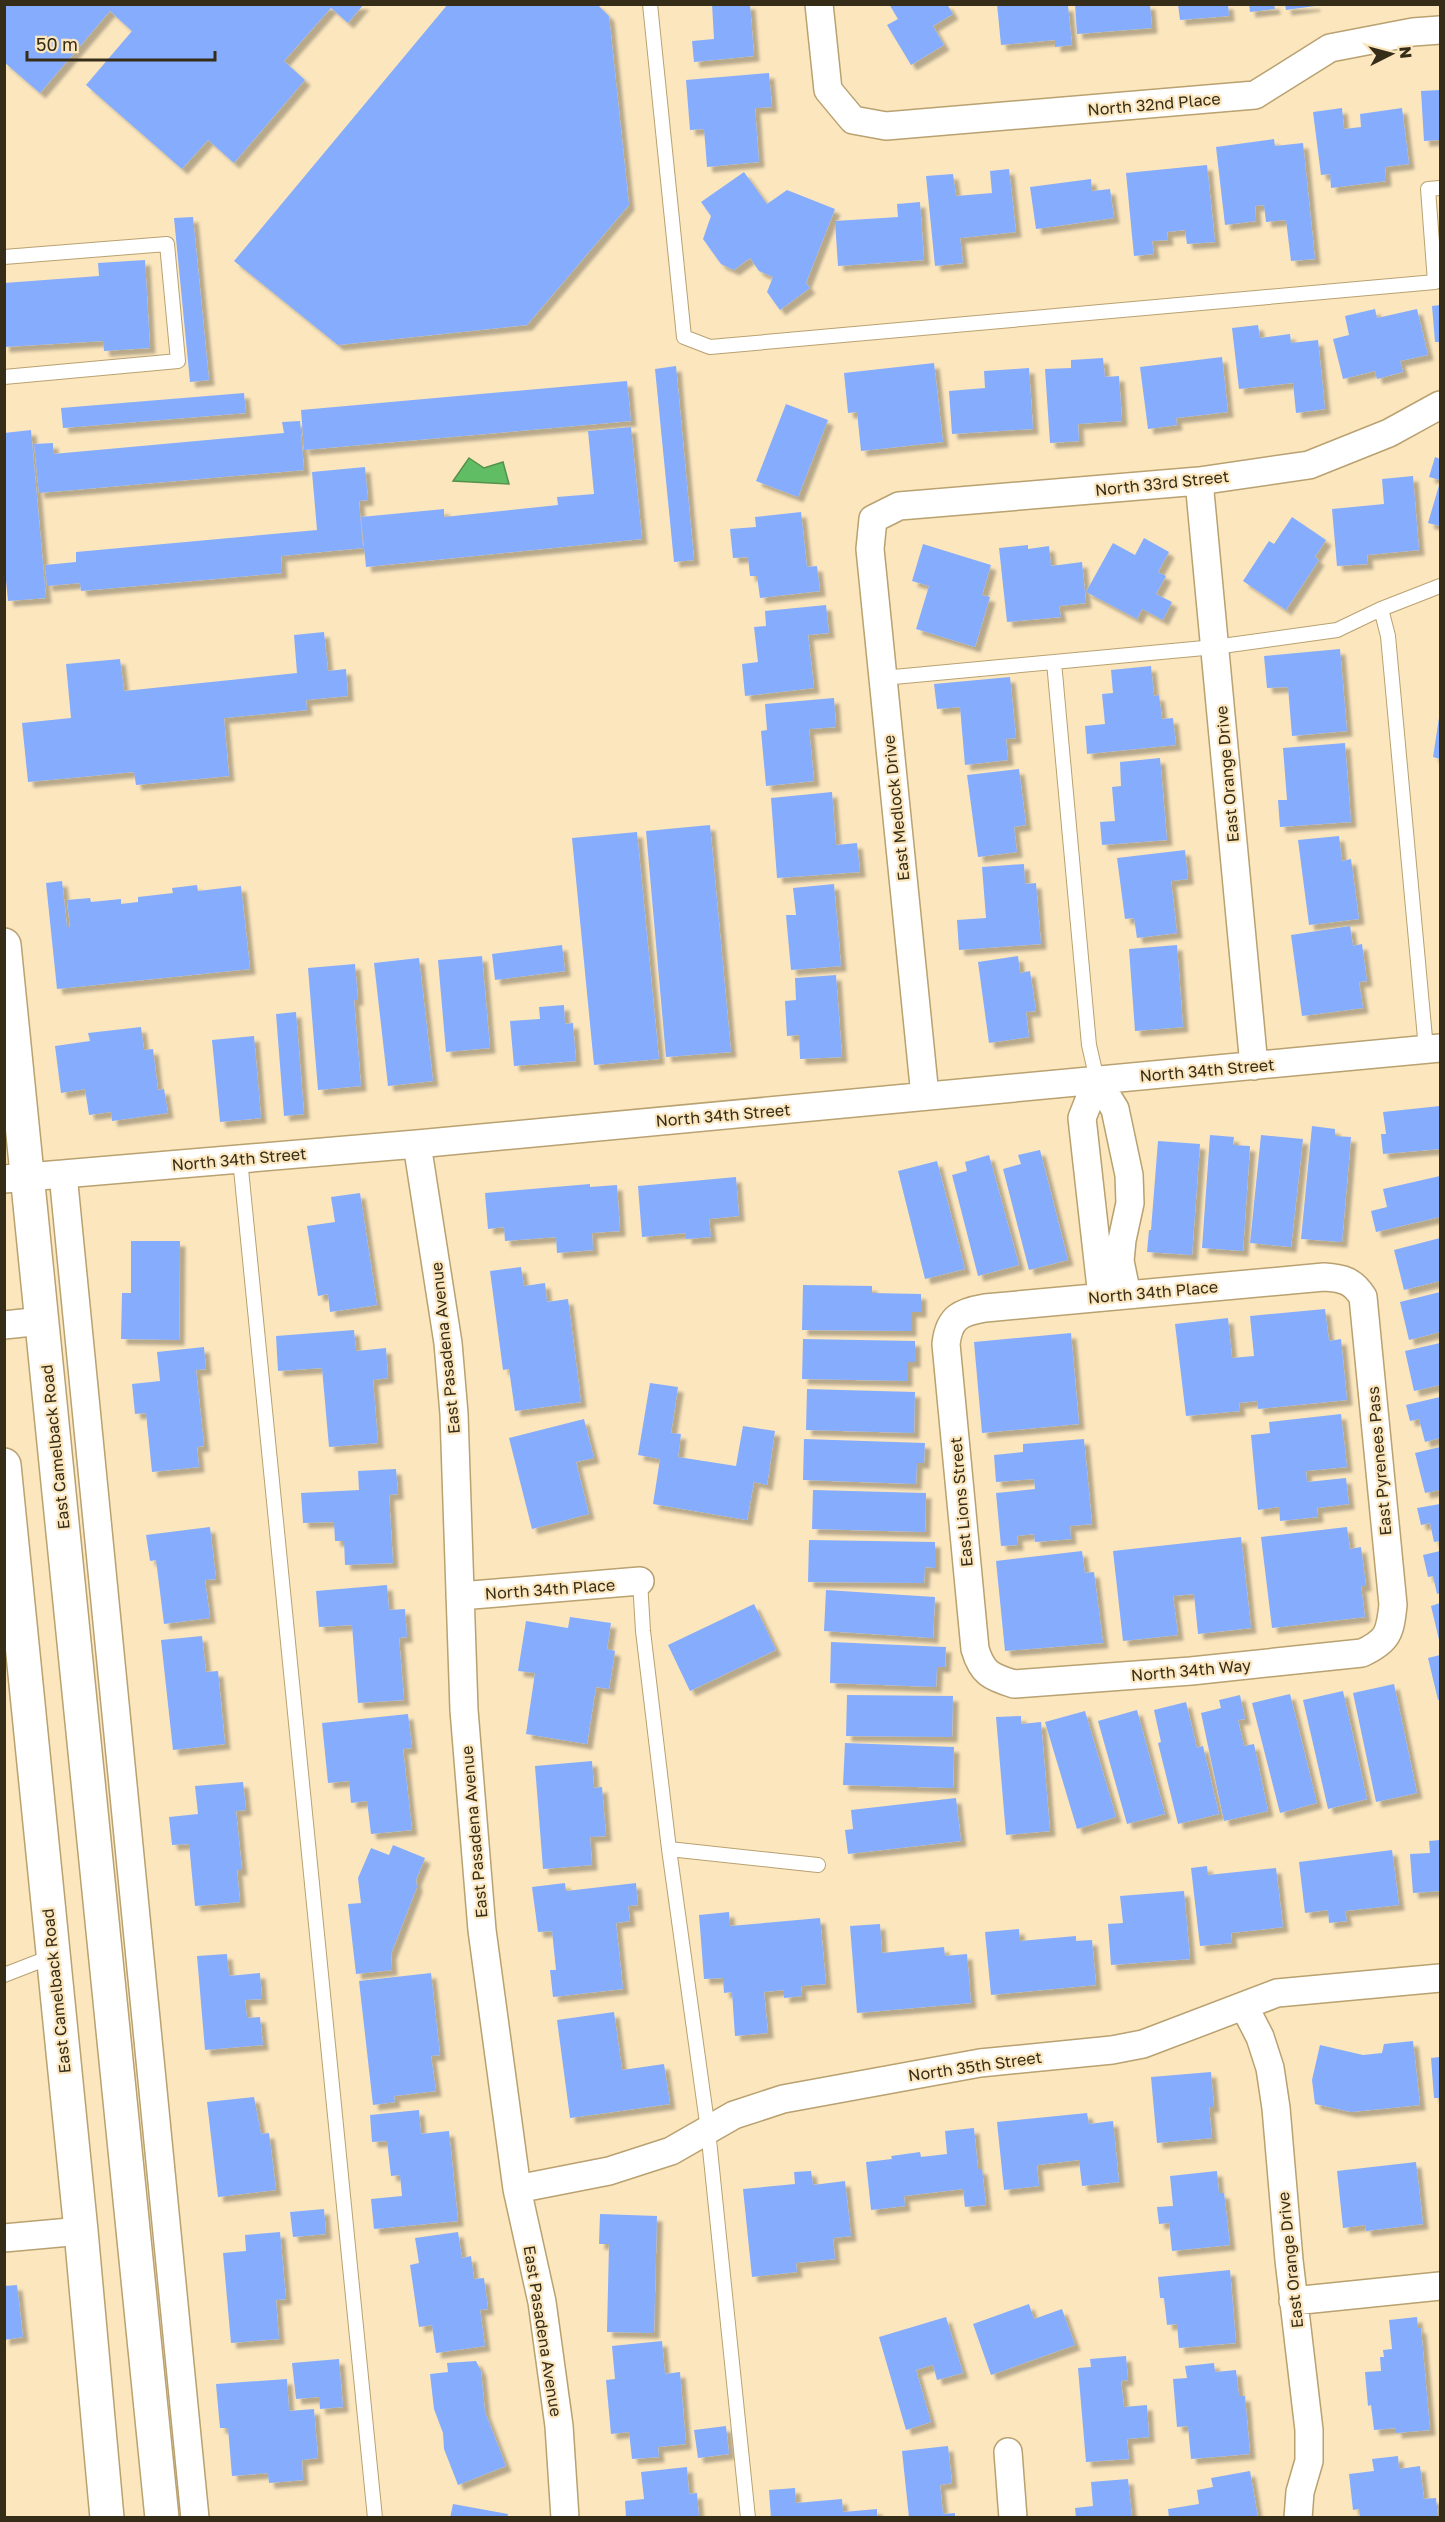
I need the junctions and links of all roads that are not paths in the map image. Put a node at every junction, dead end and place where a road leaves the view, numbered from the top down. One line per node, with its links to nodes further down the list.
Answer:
1 (650, 4): 4 (lane)
2 (819, 4): 3 (street, North 32nd Place)
3 (1440, 30)
4 (1440, 188)
5 (4, 257): 6 (lane)
6 (4, 377)
7 (1440, 405): 8 (street, North 33rd Street)
8 (1199, 481): 9 (street, North 33rd Street); 12 (street, East Orange Drive)
9 (873, 519): 14 (street, East Medlock Drive)
10 (1440, 586): 11 (lane)
11 (1381, 609): 12 (lane); 16 (lane)
12 (1215, 647): 13 (lane); 17 (street, East Orange Drive)
13 (1054, 662): 14 (lane); 18 (lane)
14 (883, 678): 19 (street, East Medlock Drive)
15 (4, 945): 24 (main road, East Camelback Road)
16 (1433, 1049): 17 (street, North 34th Street)
17 (1254, 1066): 18 (street, North 34th Street)
18 (1097, 1080): 19 (street, North 34th Street); 23 (street); 25 (street)
19 (925, 1096): 20 (street, North 34th Street)
20 (417, 1144): 21 (street, North 34th Street); 33 (street, East Pasadena Avenue)
21 (240, 1159): 22 (street, North 34th Street); 55 (lane)
22 (63, 1174): 24 (street, North 34th Street); 39 (street, East Camelback Road)
23 (1129, 1175): 25 (street); 27 (street)
24 (16, 1178): 29 (main road, East Camelback Road)
25 (1088, 1179): 27 (street)
26 (1355, 1285): 27 (street, North 34th Place); 34 (street, East Pyrenees Pass)
27 (1114, 1296): 28 (street, North 34th Place)
28 (953, 1320): 36 (street, East Lions Street)
29 (42, 1321): 30 (street); 40 (main road, East Camelback Road)
30 (4, 1325)
31 (4, 1465): 35 (main road, East Camelback Road)
32 (640, 1581): 33 (street, North 34th Place); 37 (lane)
33 (460, 1596): 46 (street, East Pasadena Avenue)
34 (1385, 1639): 36 (street, North 34th Way)
35 (14, 1656): 41 (main road, East Camelback Road)
36 (994, 1678)
37 (669, 1849): 38 (lane); 45 (lane)
38 (818, 1865)
39 (139, 1945): 40 (street); 54 (street, East Camelback Road)
40 (105, 1949): 41 (main road); 53 (main road, East Camelback Road)
41 (53, 1956): 42 (lane); 47 (main road, East Camelback Road)
42 (5, 1975)
43 (1440, 1978): 44 (street, North 35th Street)
44 (1244, 2006): 45 (street, North 35th Street); 50 (street, East Orange Drive)
45 (708, 2130): 46 (street, North 35th Street); 57 (lane)
46 (517, 2188): 56 (street, East Pasadena Avenue)
47 (81, 2230): 48 (street); 52 (main road, East Camelback Road)
48 (4, 2238)
49 (1440, 2286): 50 (street)
50 (1293, 2301): 59 (street, East Orange Drive)
51 (1008, 2452): 58 (street)
52 (107, 2517)
53 (162, 2517)
54 (195, 2517)
55 (375, 2517)
56 (565, 2517)
57 (748, 2517)
58 (1012, 2517)
59 (1298, 2517)

